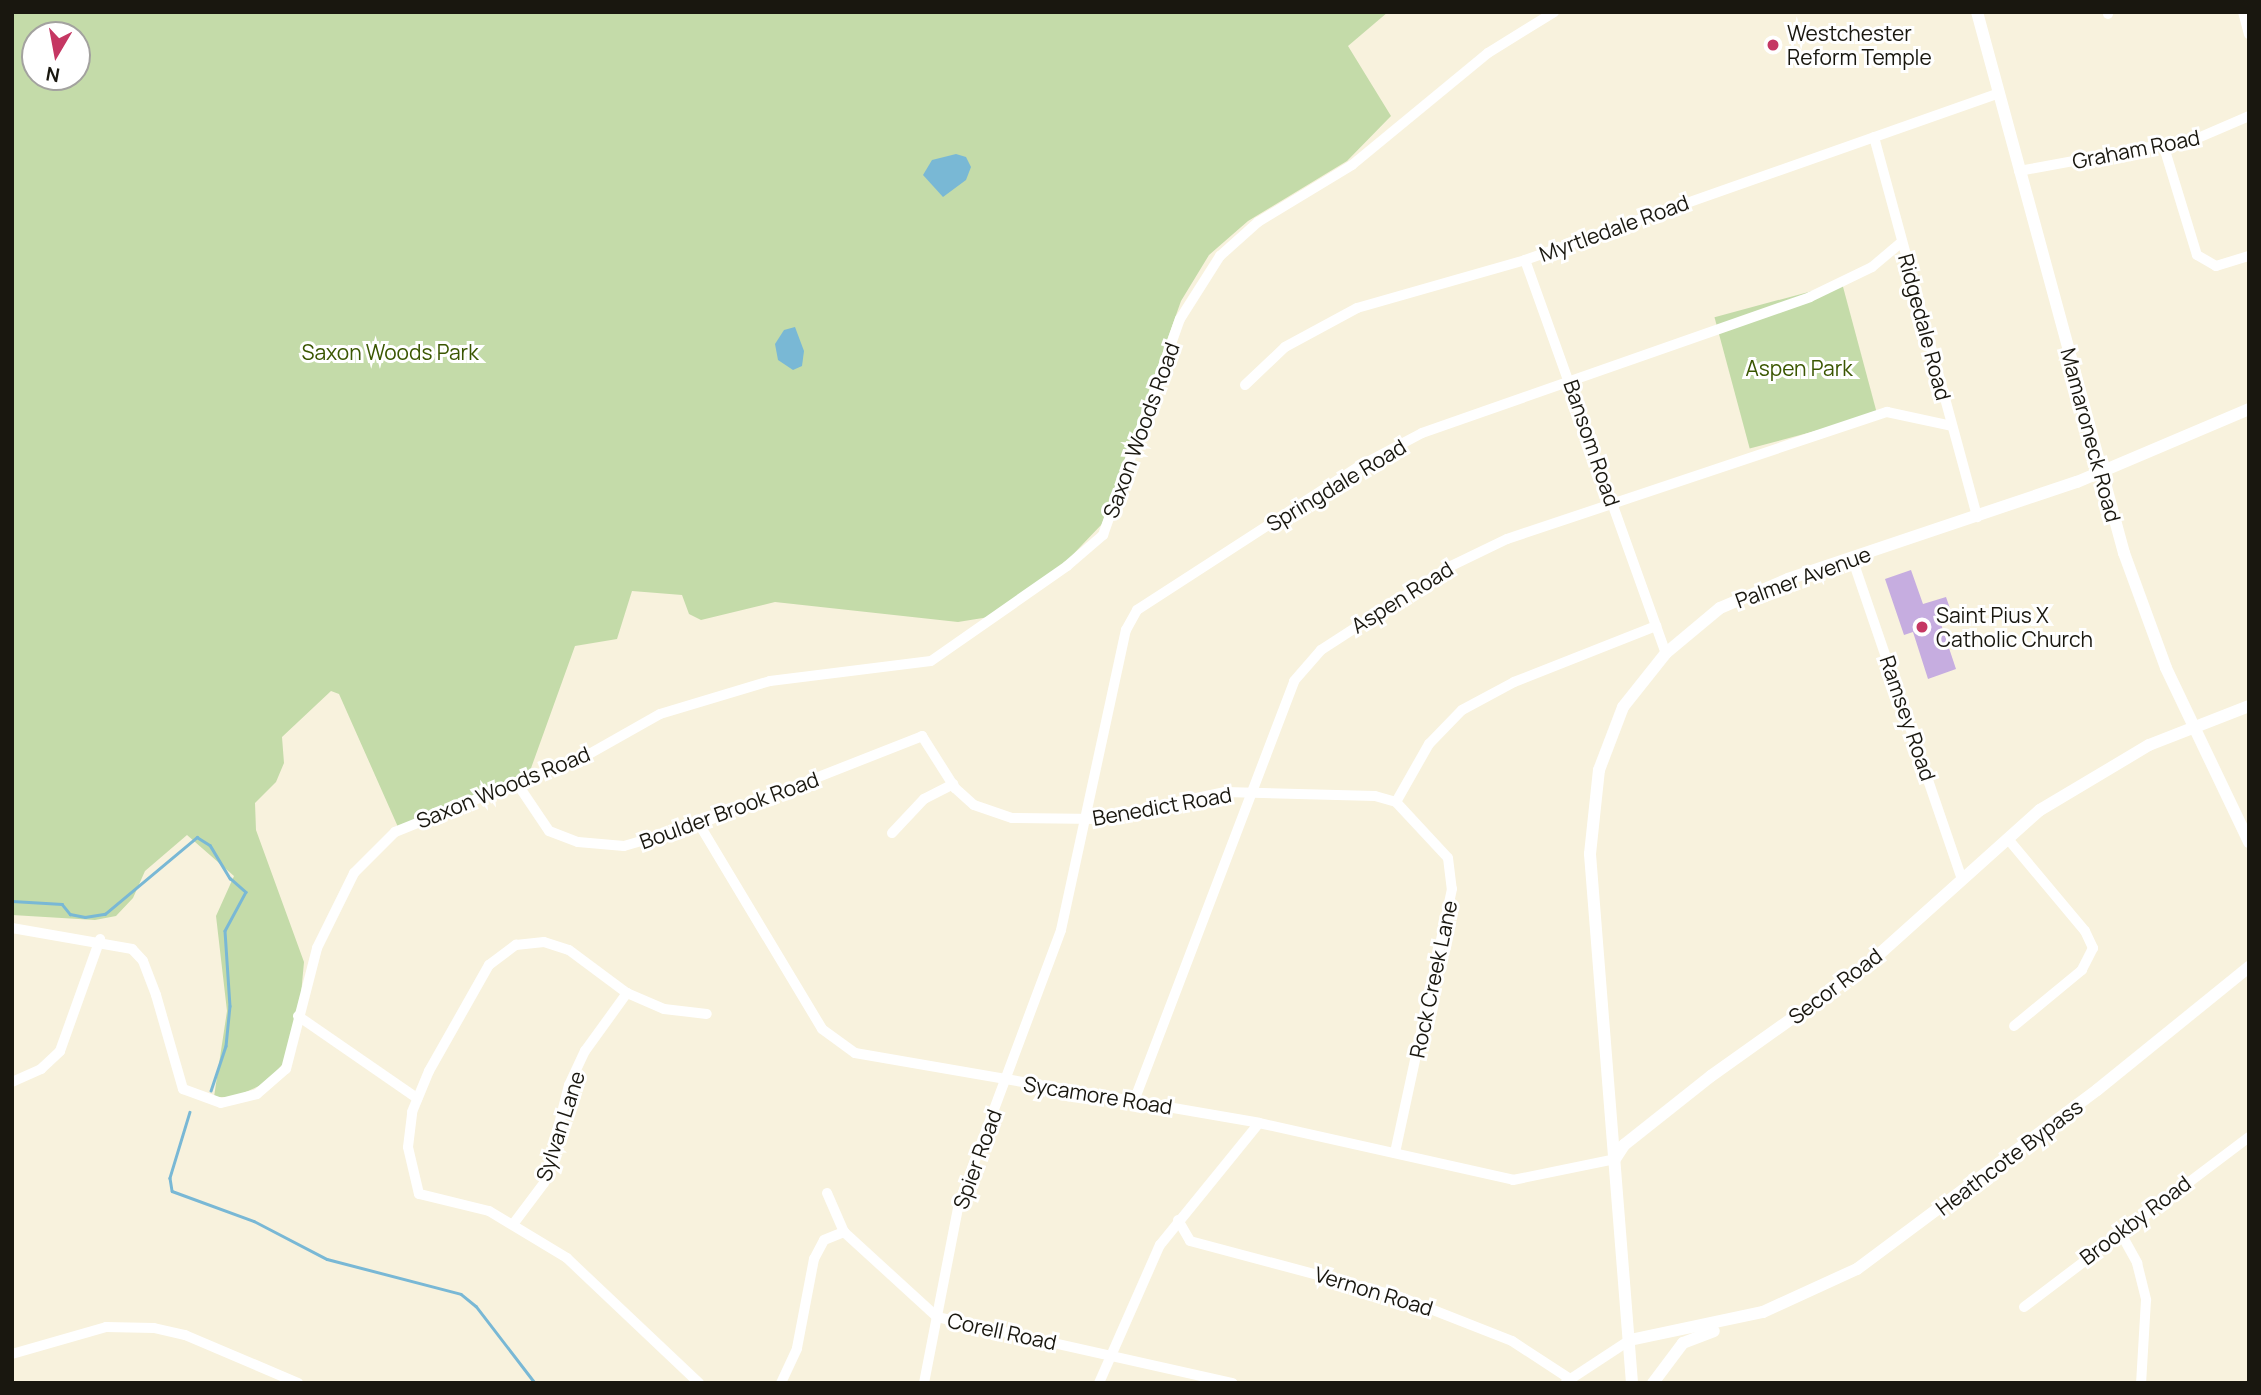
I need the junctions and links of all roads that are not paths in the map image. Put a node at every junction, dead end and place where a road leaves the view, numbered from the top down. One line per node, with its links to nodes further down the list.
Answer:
1 (1554, 12): 26 (street, Saxon Woods Road)
2 (1977, 12): 5 (main road, Mamaroneck Road)
3 (2243, 12): 4 (street)
4 (2249, 34)
5 (1997, 94): 7 (street, Myrtledale Road); 9 (main road, Mamaroneck Road)
6 (2249, 116): 8 (street, Graham Road)
7 (1874, 137): 10 (street, Ridgedale Road); 12 (street, Myrtledale Road)
8 (2163, 144): 9 (street, Graham Road); 11 (street)
9 (2019, 171): 17 (main road, Mamaroneck Road)
10 (1902, 242): 13 (street, Springdale Road); 16 (street, Ridgedale Road)
11 (2249, 256)
12 (1525, 260): 13 (street, Bansom Road); 14 (street, Myrtledale Road)
13 (1571, 380): 18 (street, Bansom Road); 30 (street, Springdale Road)
14 (1245, 385)
15 (2249, 409): 17 (main road, Palmer Avenue)
16 (1952, 426): 18 (street, Aspen Road); 19 (street, Ridgedale Road)
17 (2100, 473): 19 (main road, Palmer Avenue); 24 (main road, Mamaroneck Road)
18 (1613, 504): 21 (street, Bansom Road); 28 (street, Aspen Road)
19 (1977, 517): 20 (main road, Palmer Avenue)
20 (1853, 558): 22 (main road, Palmer Avenue); 35 (street, Ramsey Road)
21 (1656, 626): 22 (street); 29 (street)
22 (1666, 653): 50 (main road, Palmer Avenue)
23 (2249, 706): 24 (main road, Secor Road)
24 (2193, 727): 33 (main road, Mamaroneck Road); 34 (main road, Secor Road)
25 (922, 736): 27 (street, Benedict Road); 31 (street, Boulder Brook Road)
26 (516, 782): 31 (street, Boulder Brook Road); 41 (street, Saxon Woods Road)
27 (953, 784): 30 (street, Benedict Road); 32 (street)
28 (1253, 791): 29 (street, Benedict Road); 30 (street, Benedict Road); 46 (street, Aspen Road)
29 (1396, 802): 49 (street, Rock Creek Lane)
30 (1086, 820): 43 (street, Spier Road)
31 (699, 824): 43 (street, Sycamore Road)
32 (892, 833)
33 (2248, 837)
34 (2008, 839): 35 (main road, Secor Road); 42 (street)
35 (1962, 880): 50 (main road, Secor Road)
36 (12, 928): 37 (street)
37 (100, 939): 41 (street, Saxon Woods Road); 44 (street)
38 (2249, 967): 57 (main road, Heathcote Bypass)
39 (627, 993): 40 (street); 45 (street); 53 (street, Sylvan Lane)
40 (707, 1014)
41 (298, 1016): 45 (street)
42 (2014, 1026)
43 (1007, 1081): 46 (street, Sycamore Road); 58 (street, Spier Road)
44 (12, 1082)
45 (417, 1098): 53 (street)
46 (1134, 1101): 47 (street, Sycamore Road)
47 (1259, 1123): 49 (street, Sycamore Road); 52 (street)
48 (2249, 1137): 54 (street, Brookby Road)
49 (1395, 1153): 50 (street, Sycamore Road)
50 (1615, 1159): 59 (main road)
51 (827, 1193): 55 (street, Corell Road)
52 (1178, 1220): 61 (street); 62 (street, Vernon Road)
53 (514, 1223): 64 (street)
54 (2119, 1230): 56 (street, Brookby Road); 71 (street)
55 (844, 1232): 58 (street, Corell Road); 65 (street)
56 (2024, 1307)
57 (1749, 1316): 59 (main road); 70 (main road)
58 (937, 1317): 61 (street, Corell Road); 66 (street, Spier Road)
59 (1630, 1340): 62 (street); 69 (main road)
60 (12, 1353): 63 (street)
61 (1110, 1354): 67 (street); 68 (street, Corell Road)
62 (1567, 1381)
63 (298, 1383)
64 (699, 1383)
65 (781, 1383)
66 (924, 1383)
67 (1099, 1383)
68 (1233, 1383)
69 (1632, 1383)
70 (1653, 1383)
71 (2141, 1383)

